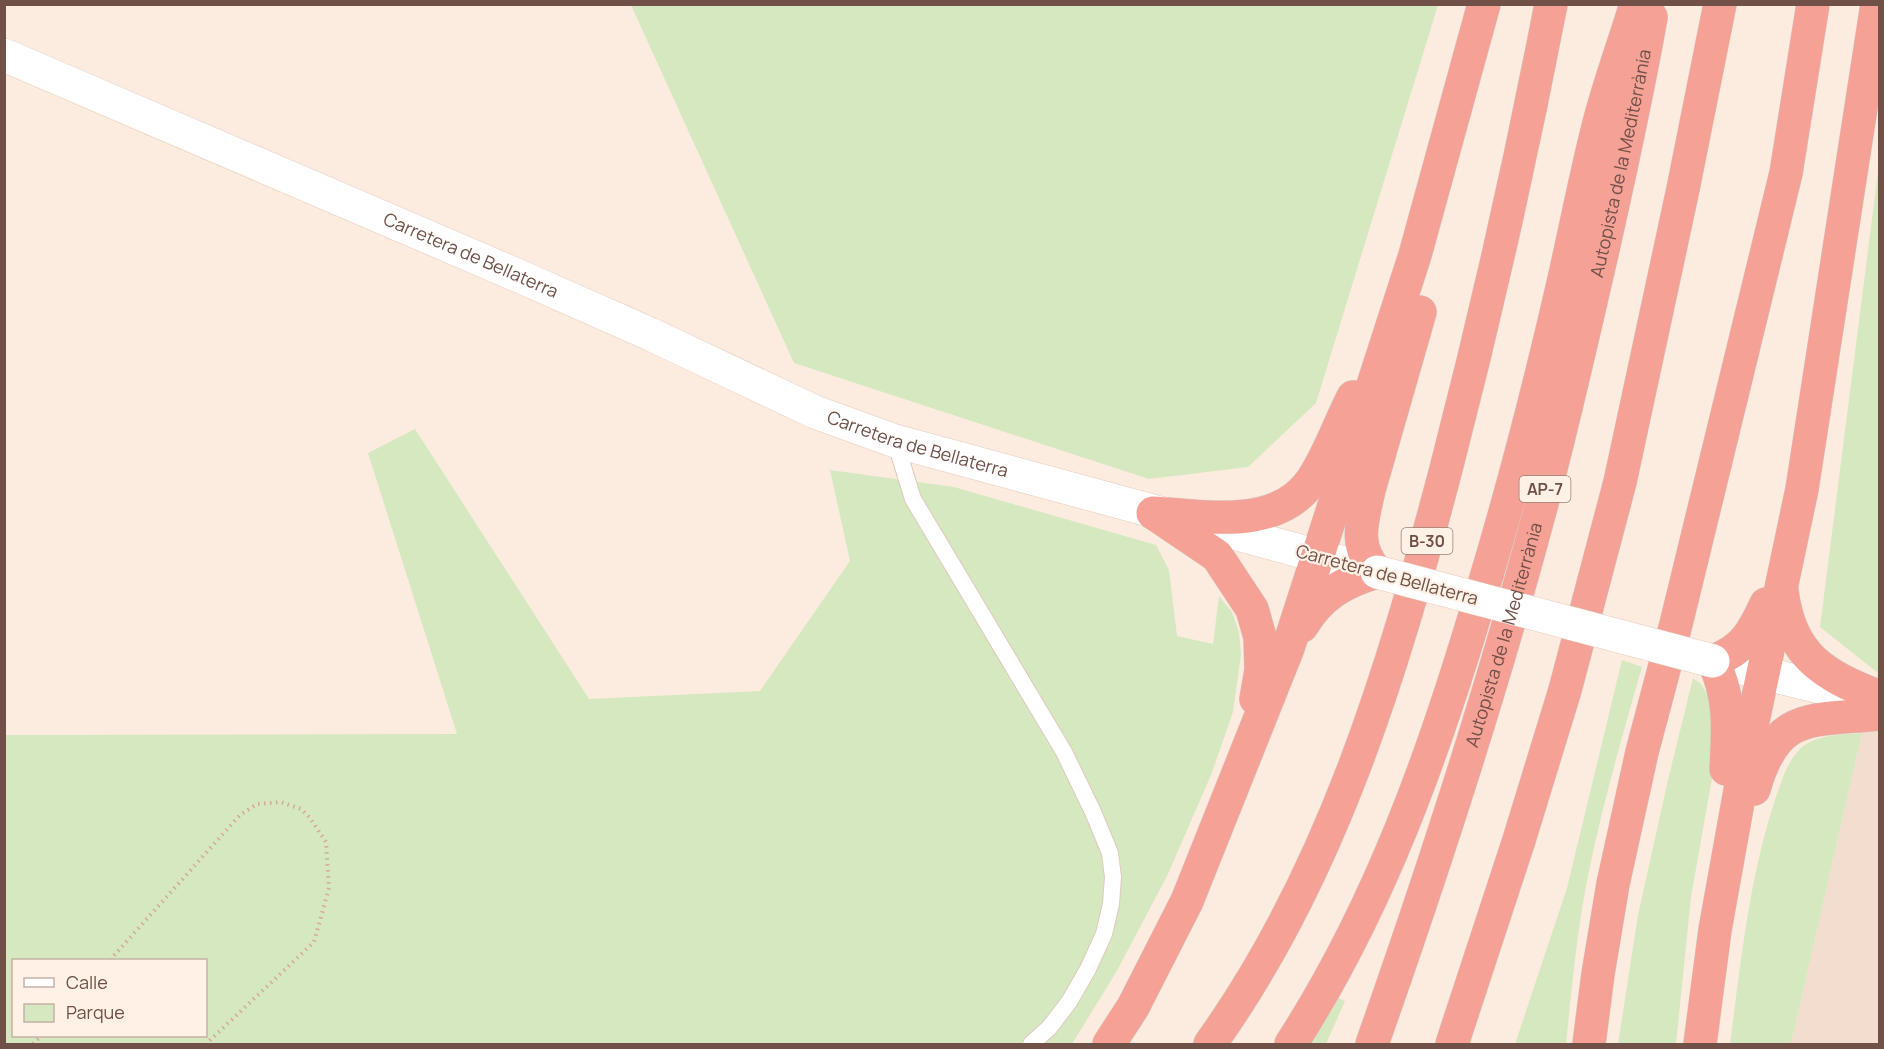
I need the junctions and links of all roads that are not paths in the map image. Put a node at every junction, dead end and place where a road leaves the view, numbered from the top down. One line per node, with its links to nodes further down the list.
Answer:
1 (1484, 4): 9 (highway)
2 (1551, 4): 26 (highway, B-30)
3 (1636, 4): 27 (highway)
4 (1653, 4): 28 (highway, Autopista de la Mediterrània / AP-7)
5 (1720, 4): 23 (highway)
6 (1813, 4): 31 (highway)
7 (1877, 4): 14 (highway)
8 (4, 55): 11 (street, Carretera de Bellaterra)
9 (1457, 109): 10 (highway); 15 (highway)
10 (1415, 255): 12 (highway); 13 (highway)
11 (895, 441): 12 (street, Carretera de Bellaterra); 24 (lane)
12 (1153, 513): 13 (street, Carretera de Bellaterra); 21 (highway)
13 (1318, 558): 15 (street, Carretera de Bellaterra); 16 (highway)
14 (1785, 568): 17 (highway); 18 (highway); 19 (highway)
15 (1377, 573): 16 (highway); 17 (street, Carretera de Bellaterra, bridge)
16 (1288, 648): 21 (highway)
17 (1713, 661): 18 (street, Carretera de Bellaterra); 22 (highway)
18 (1761, 673): 19 (street, Carretera de Bellaterra); 22 (highway)
19 (1880, 699)
20 (1880, 714): 22 (highway)
21 (1242, 764): 25 (highway)
22 (1715, 930): 32 (highway)
23 (1473, 984): 29 (highway); 30 (highway)
24 (1031, 1044)
25 (1109, 1044)
26 (1210, 1044)
27 (1291, 1044)
28 (1372, 1044)
29 (1452, 1044)
30 (1458, 1044)
31 (1589, 1044)
32 (1700, 1044)

